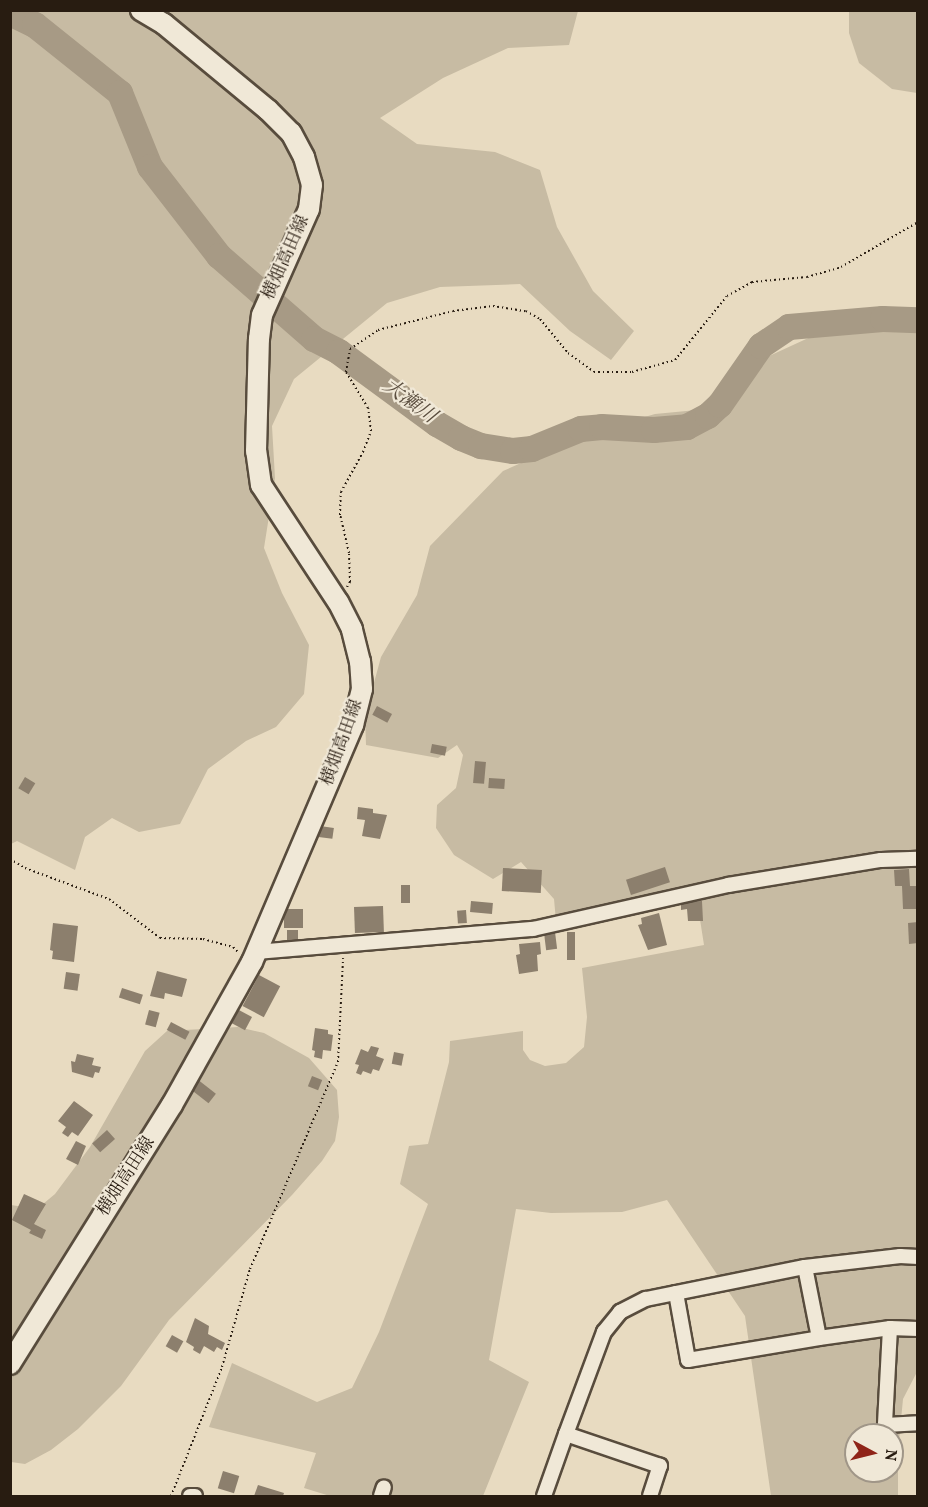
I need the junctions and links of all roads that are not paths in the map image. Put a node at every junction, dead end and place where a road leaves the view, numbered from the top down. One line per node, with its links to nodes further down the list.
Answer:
1 (141, 10): 3 (main road, 横畑高田線)
2 (918, 859): 3 (street)
3 (254, 957): 10 (main road, 横畑高田線)
4 (918, 1257): 5 (street)
5 (805, 1267): 6 (street); 9 (street)
6 (676, 1293): 9 (street); 12 (street)
7 (890, 1328): 8 (street); 9 (street); 11 (street)
8 (918, 1329)
9 (819, 1338)
10 (10, 1364)
11 (918, 1423)
12 (566, 1434): 13 (street); 16 (street)
13 (652, 1496)
14 (190, 1497): 15 (street)
15 (195, 1497)
16 (544, 1497)

